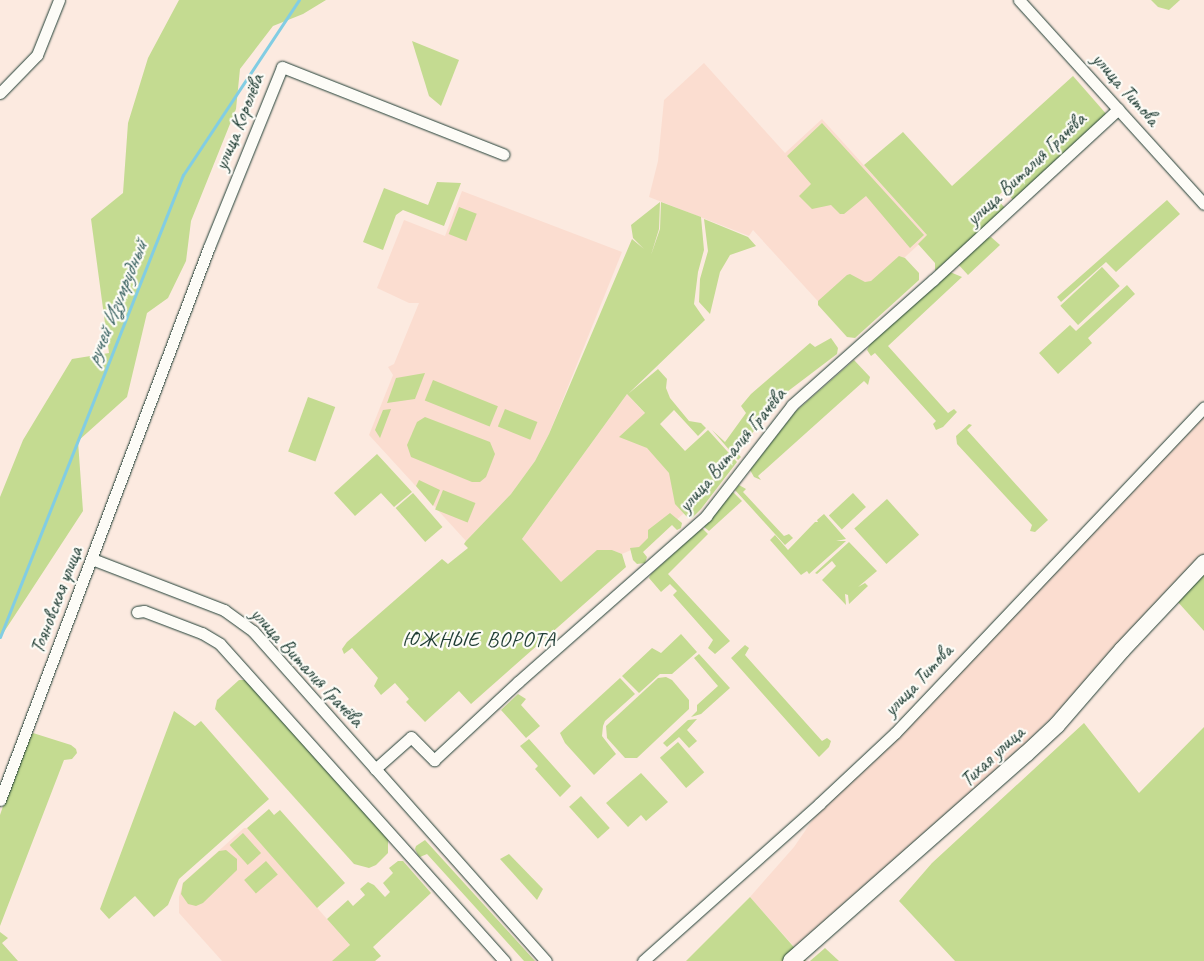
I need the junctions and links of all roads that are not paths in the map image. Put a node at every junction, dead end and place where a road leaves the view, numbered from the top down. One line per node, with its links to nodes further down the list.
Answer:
1 (59, 0): 3 (street)
2 (1019, 0): 4 (street, улица Титова)
3 (0, 93)
4 (1118, 109): 6 (street, улица Титова); 12 (street, улица Виталия Грачёва)
5 (503, 154): 8 (street, улица Королёва)
6 (1204, 204)
7 (1204, 407): 16 (street, улица Титова)
8 (148, 413): 9 (street, Тояновская улица)
9 (92, 559): 12 (street, улица Виталия Грачёва); 13 (street, Тояновская улица)
10 (1204, 563): 17 (street, Тихая улица)
11 (136, 612): 14 (street)
12 (375, 769): 15 (street, улица Виталия Грачёва)
13 (0, 800)
14 (504, 961)
15 (546, 961)
16 (643, 961)
17 (791, 961)

